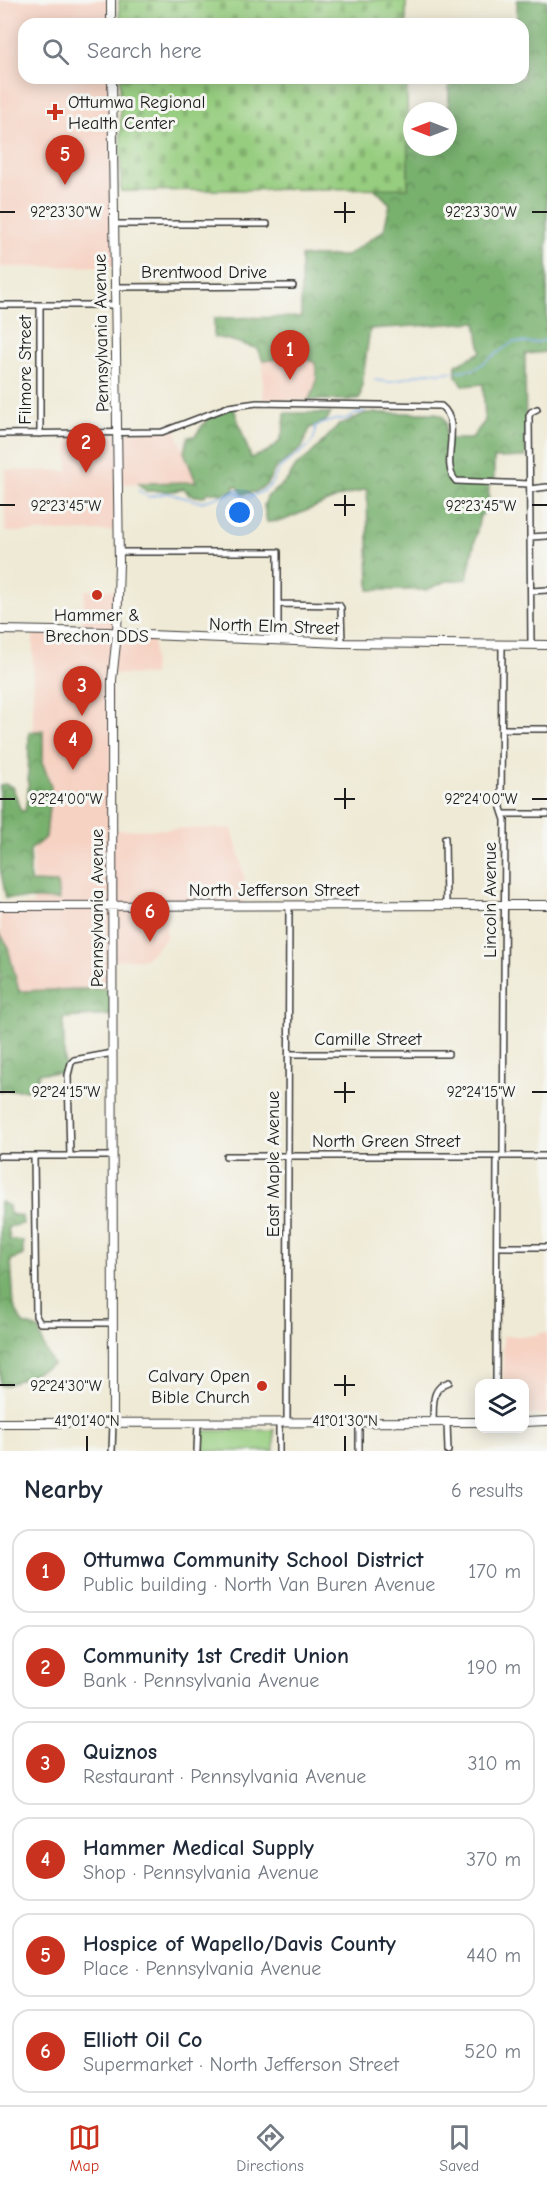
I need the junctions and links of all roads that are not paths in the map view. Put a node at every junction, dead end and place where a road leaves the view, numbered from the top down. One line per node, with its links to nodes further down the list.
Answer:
1 (111, 0): 2 (main road)
2 (111, 18)
3 (111, 84): 4 (main road, Pennsylvania Avenue)
4 (114, 224): 5 (street); 7 (main road, Pennsylvania Avenue)
5 (267, 224)
6 (293, 286): 7 (street, Brentwood Drive)
7 (116, 287): 8 (main road, Pennsylvania Avenue)
8 (116, 304): 10 (street); 12 (main road, Pennsylvania Avenue)
9 (0, 305): 10 (street)
10 (40, 306): 14 (street, Filmore Street)
11 (537, 409): 15 (street)
12 (117, 433): 14 (street); 15 (street); 19 (main road, Pennsylvania Avenue)
13 (0, 434): 14 (street)
14 (40, 434)
15 (530, 486): 16 (street); 18 (street)
16 (547, 488)
17 (547, 536): 18 (street)
18 (531, 537): 21 (street)
19 (119, 552): 22 (street); 24 (main road, Pennsylvania Avenue)
20 (547, 590): 21 (street)
21 (531, 591): 28 (street)
22 (278, 604): 25 (street); 26 (street)
23 (0, 630): 24 (main road, North Elm Street)
24 (117, 634): 25 (main road, North Elm Street); 35 (main road, Pennsylvania Avenue)
25 (278, 641): 26 (main road, North Elm Street)
26 (342, 644): 27 (main road, North Elm Street)
27 (502, 645): 28 (main road, North Elm Street); 30 (street, Lincoln Avenue)
28 (531, 645): 29 (main road, North Elm Street)
29 (547, 645)
30 (502, 729): 31 (street); 32 (street, Lincoln Avenue)
31 (547, 729)
32 (503, 814): 33 (street); 38 (street, Lincoln Avenue)
33 (547, 814)
34 (445, 838): 37 (street)
35 (112, 905): 36 (main road, North Jefferson Street); 40 (main road, North Jefferson Street); 41 (main road, Pennsylvania Avenue)
36 (289, 905): 37 (main road, North Jefferson Street); 42 (street, East Maple Avenue)
37 (446, 905): 38 (main road, North Jefferson Street)
38 (506, 905): 39 (main road, North Jefferson Street); 50 (street, Lincoln Avenue)
39 (547, 905)
40 (0, 906)
41 (113, 1053): 46 (street); 47 (main road, Pennsylvania Avenue)
42 (289, 1054): 43 (street, Camille Street); 49 (street, East Maple Avenue)
43 (448, 1054)
44 (0, 1156): 45 (street)
45 (34, 1156): 46 (street); 54 (street)
46 (70, 1156): 47 (street)
47 (113, 1156): 54 (main road, Pennsylvania Avenue)
48 (225, 1156): 49 (street, North Green Street)
49 (288, 1156): 50 (street, North Green Street); 66 (street, East Maple Avenue)
50 (500, 1156): 51 (street, North Green Street); 52 (street, Lincoln Avenue)
51 (547, 1156)
52 (497, 1247): 53 (street); 55 (street, Lincoln Avenue)
53 (547, 1247)
54 (113, 1323): 64 (main road, Pennsylvania Avenue)
55 (496, 1379)
56 (449, 1382): 59 (street)
57 (547, 1421): 62 (main road)
58 (359, 1422): 59 (main road); 66 (main road); 70 (street)
59 (433, 1422): 60 (main road)
60 (447, 1422): 61 (main road); 71 (street)
61 (475, 1422)
62 (529, 1422)
63 (0, 1423): 64 (main road)
64 (113, 1423): 65 (main road); 67 (street, Pennsylvania Avenue)
65 (198, 1423): 66 (main road); 68 (street)
66 (283, 1423): 69 (street, East Maple Avenue)
67 (112, 1451)
68 (197, 1451)
69 (279, 1451)
70 (359, 1451)
71 (448, 1451)

